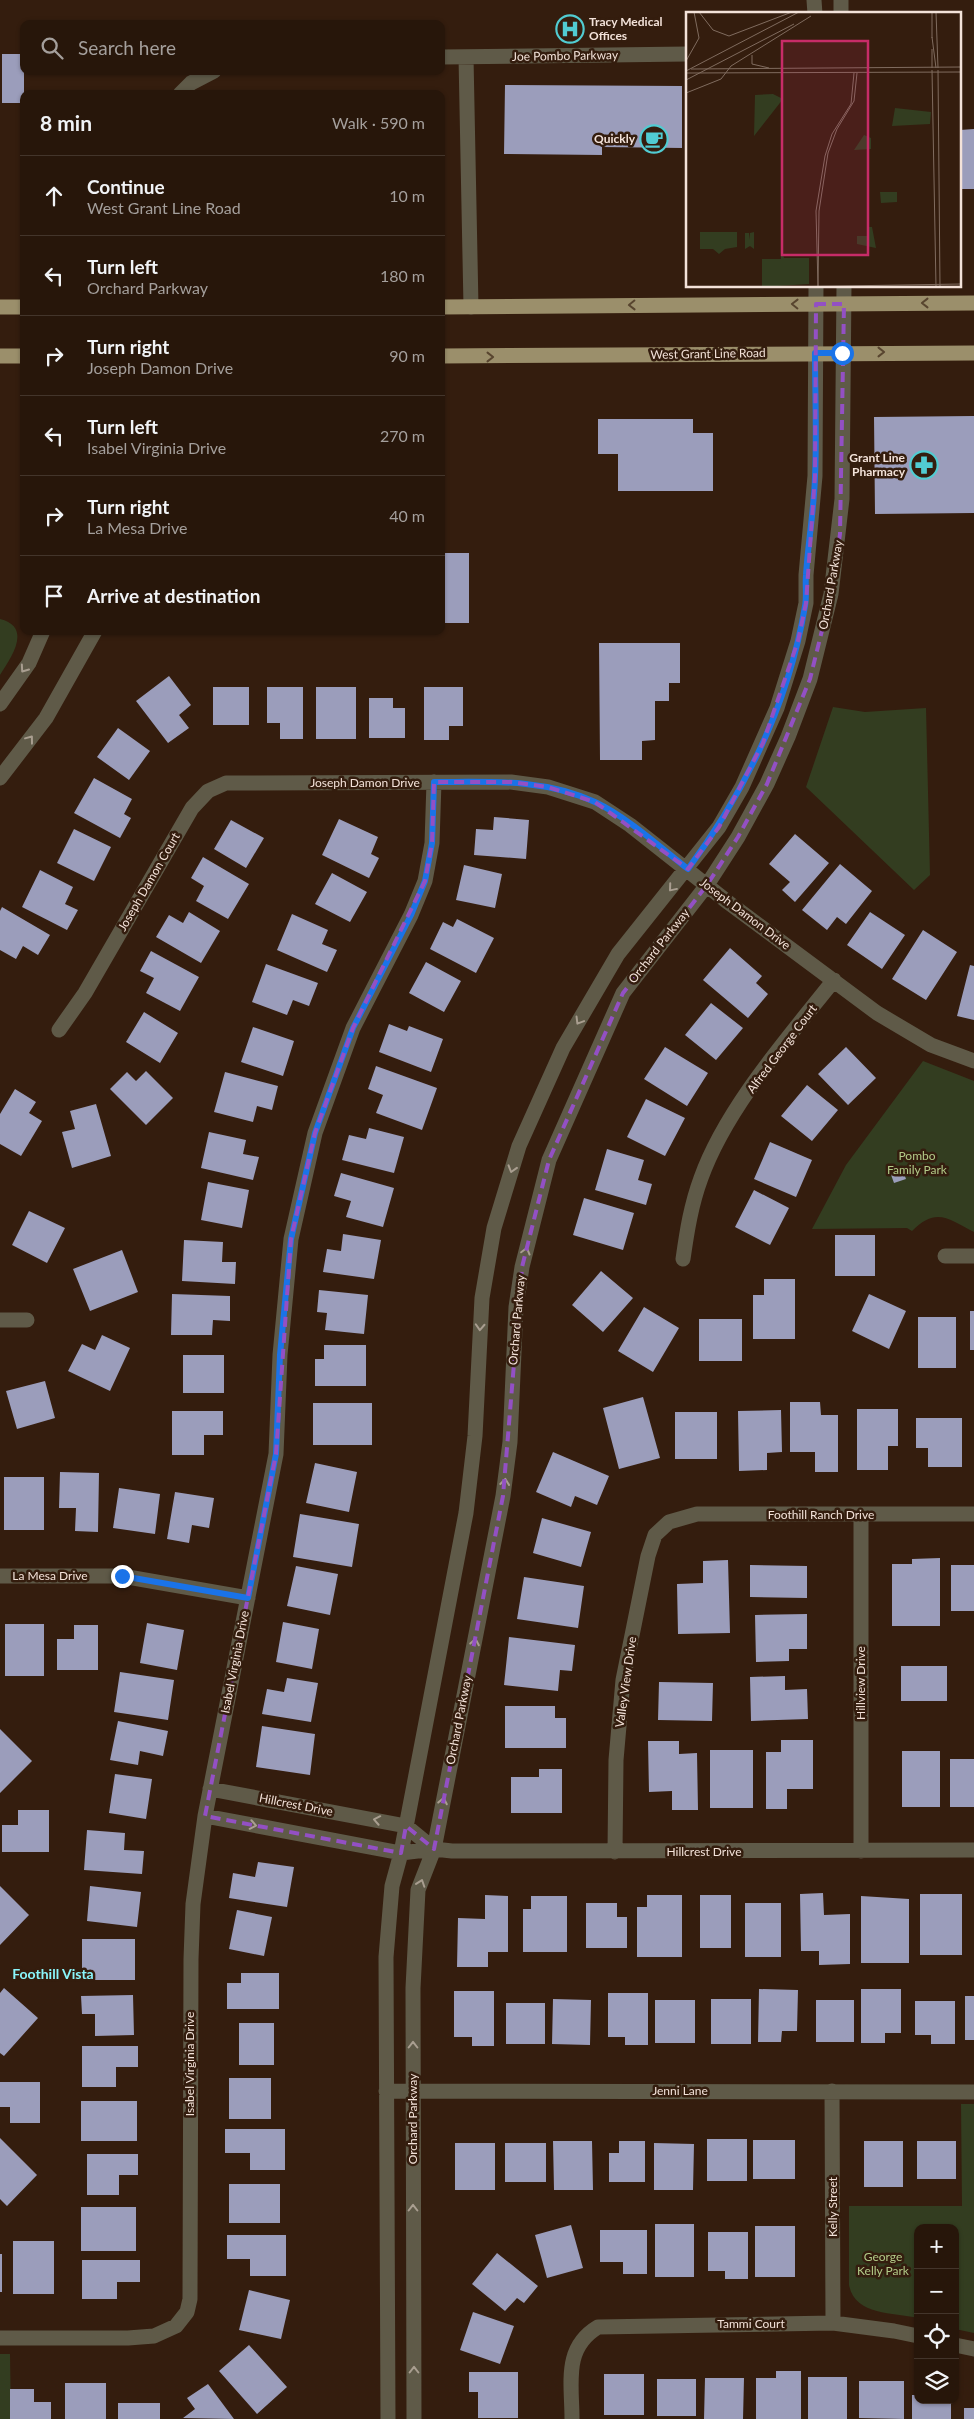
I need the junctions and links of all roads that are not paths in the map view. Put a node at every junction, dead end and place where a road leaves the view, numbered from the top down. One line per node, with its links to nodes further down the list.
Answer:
1 (686, 54): 2 (street, Joe Pombo Parkway)
2 (466, 56): 3 (street, Joe Pombo Parkway); 14 (street)
3 (445, 57)
4 (206, 75): 5 (street)
5 (184, 90)
6 (816, 288): 9 (street, Orchard Parkway)
7 (844, 288): 10 (street, Orchard Parkway)
8 (974, 303): 10 (main road, one-way to 10)
9 (816, 304): 10 (main road); 14 (main road, one-way to 14); 16 (street, Orchard Parkway)
10 (844, 304): 17 (street, Orchard Parkway)
11 (0, 307): 12 (main road)
12 (20, 307)
13 (445, 307): 14 (main road)
14 (471, 307)
15 (974, 352): 17 (main road, West Grant Line Road, one-way to 15)
16 (815, 353): 17 (main road, West Grant Line Road); 20 (main road, West Grant Line Road, one-way to 16); 27 (street, Orchard Parkway)
17 (842, 353): 28 (street, Orchard Parkway)
18 (0, 356): 19 (main road)
19 (20, 356)
20 (445, 356)
21 (40, 635): 23 (street, one-way to 23)
22 (93, 635): 24 (street, one-way to 22)
23 (0, 704)
24 (0, 778)
25 (434, 782): 26 (street, Joseph Damon Drive); 27 (street, Joseph Damon Drive); 41 (street, Isabel Virginia Drive)
26 (272, 783): 30 (street, Joseph Damon Court)
27 (688, 869): 28 (street, Joseph Damon Drive); 44 (street, Orchard Parkway, one-way to 44)
28 (707, 885): 29 (street, Joseph Damon Drive); 45 (street, Orchard Parkway, one-way to 28)
29 (834, 980): 31 (street, Joseph Damon Drive); 34 (street, Alfred George Court)
30 (59, 1030)
31 (974, 1061)
32 (945, 1256): 33 (street)
33 (974, 1256)
34 (683, 1259)
35 (0, 1320): 36 (street)
36 (27, 1320)
37 (974, 1514): 38 (street, Foothill Ranch Drive)
38 (861, 1516): 39 (street, Foothill Ranch Drive); 47 (street, Hillview Drive)
39 (670, 1522): 48 (street, Valley View Drive)
40 (0, 1576): 41 (street, La Mesa Drive)
41 (248, 1598): 42 (street, Isabel Virginia Drive)
42 (210, 1789): 43 (street, Isabel Virginia Drive); 44 (street, Hillcrest Drive, one-way to 42)
43 (205, 1816): 49 (street, Hillcrest Drive, one-way to 49); 56 (street, Isabel Virginia Drive)
44 (406, 1826): 45 (street, Hillcrest Drive); 49 (street, Orchard Parkway)
45 (434, 1849): 48 (street, Hillcrest Drive); 49 (street, Hillcrest Drive); 51 (street, Orchard Parkway, one-way to 45)
46 (974, 1850): 47 (street, Hillcrest Drive)
47 (861, 1851): 48 (street, Hillcrest Drive)
48 (615, 1852)
49 (402, 1853): 50 (street, Orchard Parkway)
50 (386, 2091): 51 (street, Jenni Lane); 59 (street, Orchard Parkway)
51 (413, 2091): 52 (street, Jenni Lane); 60 (street, Orchard Parkway, one-way to 51)
52 (832, 2091): 53 (street, Jenni Lane); 54 (street, Kelly Street)
53 (974, 2092)
54 (834, 2324): 55 (street, Tammi Court); 61 (street, Tammi Court)
55 (914, 2335)
56 (0, 2338)
57 (959, 2346): 58 (street)
58 (974, 2349)
59 (388, 2419)
60 (414, 2419)
61 (572, 2419)

